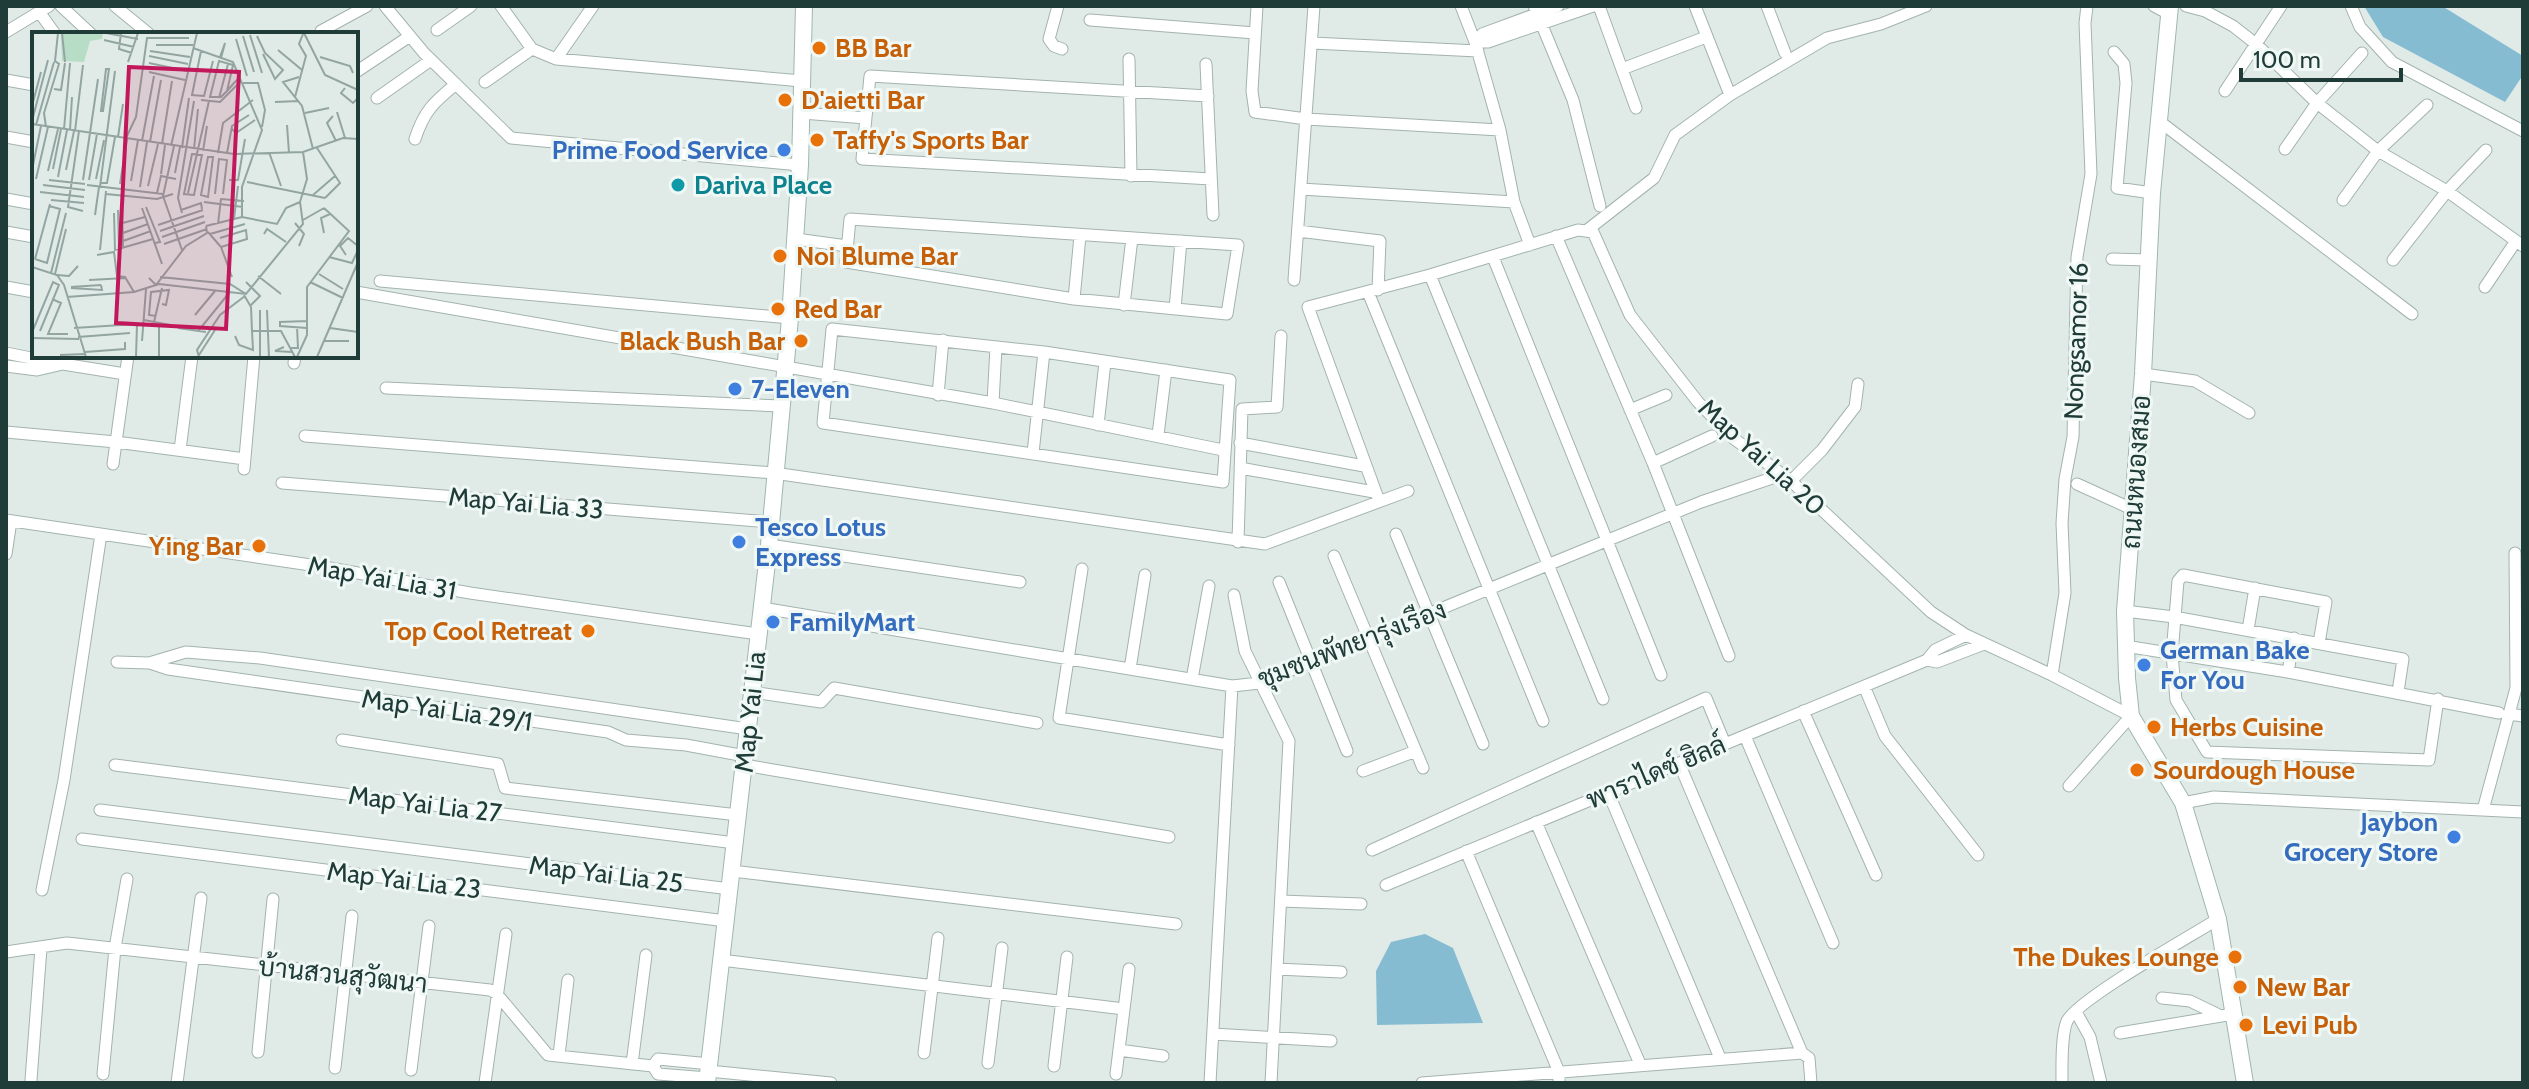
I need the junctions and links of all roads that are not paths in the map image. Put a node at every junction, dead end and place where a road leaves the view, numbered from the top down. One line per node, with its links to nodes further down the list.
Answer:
1 (61, 6): 30 (street)
2 (115, 6): 31 (street)
3 (367, 6): 27 (street)
4 (385, 6): 33 (street)
5 (471, 6): 26 (street)
6 (501, 6): 38 (street)
7 (593, 6): 43 (street)
8 (804, 6): 50 (street, Map Yai Lia)
9 (1058, 6): 39 (street)
10 (1257, 6): 32 (street)
11 (1314, 6): 35 (street)
12 (1461, 6): 37 (street)
13 (1558, 6): 24 (street)
14 (1596, 6): 24 (street); 47 (street)
15 (1695, 6): 34 (street)
16 (1767, 6): 41 (street)
17 (1926, 6): 56 (street)
18 (2087, 6): 205 (street, Nongsamor 16)
19 (2186, 6): 36 (street)
20 (2281, 6): 36 (street)
21 (2351, 6): 67 (street)
22 (2164, 9): 65 (street, ถนนหนองสมอ)
23 (44, 10): 28 (street); 29 (street)
24 (1537, 15): 37 (street); 84 (street)
25 (1090, 20): 32 (street)
26 (437, 30)
27 (321, 31)
28 (6, 32)
29 (54, 32)
30 (89, 32)
31 (147, 32)
32 (1255, 33): 64 (street)
33 (410, 36): 45 (street); 48 (street)
34 (1706, 37): 47 (street); 56 (street)
35 (1312, 43): 37 (street); 64 (street)
36 (2256, 44): 54 (street); 59 (street)
37 (1477, 46): 66 (street)
38 (532, 49): 43 (street); 51 (street)
39 (1062, 49)
40 (2114, 52): 79 (street)
41 (1785, 53)
42 (2362, 53): 59 (street)
43 (556, 59): 50 (street)
44 (1129, 59): 55 (street)
45 (431, 60): 52 (street); 58 (street)
46 (1206, 64): 57 (street)
47 (1622, 69): 61 (street)
48 (358, 71)
49 (6, 80): 53 (street)
50 (802, 81): 62 (street, Map Yai Lia)
51 (485, 82)
52 (456, 84): 69 (street); 74 (street)
53 (32, 85)
54 (2225, 91)
55 (1128, 92): 57 (street); 63 (street); 75 (street)
56 (1730, 95): 87 (street)
57 (1208, 96): 76 (street)
58 (377, 98)
59 (2317, 103): 71 (street); 73 (street)
60 (2427, 105): 73 (street)
61 (1636, 108)
62 (802, 113): 63 (street); 74 (street, Map Yai Lia)
63 (866, 118): 75 (street)
64 (1306, 119): 66 (street); 77 (street)
65 (2159, 121): 79 (street, ถนนหนองสมอ); 113 (street)
66 (1500, 130): 82 (street)
67 (2523, 131)
68 (6, 137): 70 (street)
69 (415, 139)
70 (32, 142)
71 (2285, 149)
72 (2486, 150): 78 (street)
73 (2378, 151): 78 (street); 81 (street)
74 (800, 165): 93 (street, Map Yai Lia)
75 (1131, 176): 76 (street)
76 (1211, 179): 85 (street)
77 (1301, 189): 82 (street); 86 (street)
78 (2447, 191): 95 (street); 101 (street)
79 (2152, 193): 100 (street, ถนนหนองสมอ)
80 (6, 199): 83 (street)
81 (2343, 200)
82 (1514, 202): 96 (street)
83 (32, 204)
84 (1600, 206)
85 (1213, 215)
86 (1298, 231): 103 (street); 107 (street)
87 (1586, 231): 90 (street); 155 (street, Map Yai Lia 20)
88 (6, 232): 91 (street)
89 (1080, 236): 92 (street); 97 (street); 110 (street)
90 (1556, 236): 96 (street); 137 (street)
91 (32, 237)
92 (1132, 238): 94 (street); 111 (street)
93 (796, 239): 97 (street); 114 (street, Map Yai Lia)
94 (1181, 241): 112 (street); 112 (street)
95 (2519, 244): 106 (street)
96 (1530, 245): 98 (street)
97 (847, 246): 110 (street)
98 (1493, 257): 102 (street); 166 (street)
99 (2112, 259): 100 (street)
100 (2149, 260): 129 (street, ถนนหนองสมอ)
101 (2393, 260)
102 (1430, 275): 107 (street); 172 (street)
103 (1294, 280)
104 (380, 281): 114 (street)
105 (6, 287): 108 (street)
106 (2485, 287)
107 (1373, 291): 152 (street); 180 (street)
108 (32, 292)
109 (358, 292): 126 (street)
110 (1074, 299): 111 (street)
111 (1124, 305): 112 (street)
112 (1175, 309)
113 (2412, 314)
114 (790, 318): 126 (street, Map Yai Lia)
115 (1281, 336): 146 (street)
116 (943, 340): 117 (street); 130 (street); 133 (street)
117 (996, 347): 118 (street); 135 (street)
118 (1044, 352): 123 (street); 138 (street)
119 (6, 353): 124 (street)
120 (128, 358): 128 (street)
121 (192, 358): 147 (street)
122 (254, 358): 147 (street)
123 (1105, 362): 127 (street); 140 (street)
124 (63, 364): 125 (street); 128 (street)
125 (6, 366)
126 (785, 366): 130 (street); 136 (street, Map Yai Lia)
127 (1166, 370): 142 (street); 148 (street)
128 (125, 374): 145 (street)
129 (2143, 374): 139 (street); 160 (street, ถนนหนองสมอ)
130 (828, 375): 133 (street); 149 (street)
131 (1858, 384): 155 (street)
132 (386, 388): 136 (street)
133 (938, 395): 135 (street)
134 (1666, 395): 137 (street)
135 (993, 403): 138 (street)
136 (781, 406): 154 (street, Map Yai Lia)
137 (1630, 410): 150 (street)
138 (1037, 413): 140 (street); 149 (street)
139 (2249, 413)
140 (1098, 425): 142 (street)
141 (6, 432): 145 (street)
142 (1158, 435): 148 (street)
143 (305, 436): 154 (street)
144 (1712, 436): 150 (street)
145 (116, 442): 147 (street); 151 (street)
146 (1240, 443): 152 (street); 153 (street)
147 (180, 450)
148 (1223, 450): 149 (street)
149 (1033, 453)
150 (1653, 463): 161 (street)
151 (113, 464)
152 (1364, 466): 159 (street)
153 (1240, 468): 159 (street); 167 (street)
154 (774, 473): 163 (street, Map Yai Lia); 167 (street)
155 (1786, 478): 161 (street, ชุมชนพัทยารุ่งเรือง); 188 (street, Map Yai Lia 20)
156 (282, 483): 163 (street, Map Yai Lia 33)
157 (2077, 484): 160 (street)
158 (1408, 491): 159 (street)
159 (1376, 497): 167 (street)
160 (2132, 509): 183 (street, ถนนหนองสมอ)
161 (1674, 514): 166 (street, ชุมชนพัทยารุ่งเรือง); 195 (street)
162 (9, 521): 164 (street, Map Yai Lia 31); 170 (street)
163 (771, 522): 168 (street, Map Yai Lia)
164 (101, 534): 187 (street, Map Yai Lia 31); 252 (street)
165 (1396, 534): 184 (street)
166 (1608, 540): 172 (street, ชุมชนพัทยารุ่งเรือง); 204 (street)
167 (1238, 542)
168 (769, 545): 176 (street); 182 (street, Map Yai Lia)
169 (2515, 553): 175 (street)
170 (6, 554)
171 (1334, 556): 190 (street)
172 (1547, 566): 180 (street, ชุมชนพัทยารุ่งเรือง); 212 (street)
173 (1082, 569): 196 (street)
174 (1145, 575): 202 (street)
175 (2519, 577): 199 (street)
176 (1020, 582)
177 (1279, 582): 201 (street)
178 (1209, 586): 206 (street)
179 (2255, 588): 185 (street); 186 (street); 191 (street)
180 (1488, 590): 184 (street, ชุมชนพัทยารุ่งเรือง); 218 (street)
181 (1234, 595): 207 (street)
182 (762, 608): 187 (street, Map Yai Lia); 196 (street, ชุมชนพัทยารุ่งเรือง)
183 (2125, 611): 185 (street); 193 (street, ถนนหนองสมอ)
184 (1429, 614): 190 (street, ชุมชนพัทยารุ่งเรือง); 223 (street)
185 (2174, 617): 186 (street); 194 (street)
186 (2248, 630): 189 (street)
187 (758, 634): 210 (street, Map Yai Lia)
188 (1966, 635): 192 (street, Map Yai Lia 20); 197 (street, พาราไดซ์ ฮิลล์)
189 (2294, 638): 191 (street); 203 (street)
190 (1369, 639): 201 (street, ชุมชนพัทยารุ่งเรือง); 227 (street)
191 (2319, 643): 211 (street)
192 (1984, 644): 197 (street, พาราไดซ์ ฮิลล์); 205 (street, Map Yai Lia 20)
193 (2125, 646): 194 (street); 216 (street, ถนนหนองสมอ)
194 (2172, 654): 203 (street); 213 (street)
195 (1729, 656)
196 (1069, 659): 202 (street, ชุมชนพัทยารุ่งเรือง); 225 (street)
197 (1927, 660): 209 (street, พาราไดซ์ ฮิลล์)
198 (117, 662): 200 (street)
199 (2520, 662): 215 (street)
200 (149, 663): 220 (street); 228 (street, Map Yai Lia 29/1)
201 (1310, 663): 207 (street, ชุมชนพัทยารุ่งเรือง); 226 (street)
202 (1130, 669): 206 (street, ชุมชนพัทยารุ่งเรือง)
203 (2288, 672): 211 (street)
204 (1661, 675)
205 (2052, 675): 216 (street, Map Yai Lia 20)
206 (1192, 679): 208 (street, ชุมชนพัทยารุ่งเรือง)
207 (1260, 683): 208 (street, ชุมชนพัทยารุ่งเรือง); 255 (street)
208 (1232, 686): 225 (street)
209 (1864, 686): 214 (street, พาราไดซ์ ฮิลล์); 246 (street)
210 (752, 692): 219 (street); 220 (street, Map Yai Lia)
211 (2398, 692): 213 (street)
212 (1603, 699)
213 (2438, 699): 215 (street)
214 (1803, 711): 221 (street, พาราไดซ์ ฮิลล์); 248 (street)
215 (2504, 713): 217 (street); 237 (street)
216 (2131, 716): 233 (street); 235 (street, ถนนหนองสมอ)
217 (2523, 716)
218 (1543, 721)
219 (1037, 723)
220 (748, 729): 228 (street, Map Yai Lia)
221 (1745, 736): 224 (street, พาราไดซ์ ฮิลล์); 264 (street)
222 (342, 740): 239 (street)
223 (1483, 744)
224 (1725, 744): 229 (street, พาราไดซ์ ฮิลล์); 244 (street)
225 (1229, 745): 289 (street)
226 (1347, 751)
227 (1416, 751): 231 (street); 232 (street)
228 (744, 760): 239 (street, Map Yai Lia); 241 (street, Map Yai Lia 29/1)
229 (1679, 763): 234 (street, พาราไดซ์ ฮิลล์); 295 (street)
230 (115, 765): 243 (street, Map Yai Lia 27)
231 (1423, 768)
232 (1363, 771)
233 (2069, 786)
234 (1608, 792): 240 (street, พาราไดซ์ ฮิลล์); 298 (street)
235 (2183, 803): 237 (street); 258 (street, ถนนหนองสมอ)
236 (100, 810): 251 (street, Map Yai Lia 25)
237 (2483, 810): 238 (street)
238 (2523, 812)
239 (738, 815): 243 (street, Map Yai Lia)
240 (1536, 822): 245 (street, พาราไดซ์ ฮิลล์); 301 (street)
241 (1169, 837)
242 (82, 839): 259 (street, Map Yai Lia 23)
243 (735, 843): 247 (street, Map Yai Lia)
244 (1372, 850)
245 (1466, 851): 250 (street, พาราไดซ์ ฮิลล์); 308 (street)
246 (1978, 855)
247 (732, 871): 251 (street, Map Yai Lia); 260 (street)
248 (1876, 875)
249 (127, 879): 266 (street)
250 (1386, 885)
251 (730, 889): 259 (street, Map Yai Lia)
252 (42, 890)
253 (201, 898): 271 (street)
254 (273, 899): 273 (street)
255 (1281, 901): 256 (street); 275 (street)
256 (1361, 904)
257 (352, 916): 277 (street)
258 (2218, 919): 286 (street); 287 (street, ถนนหนองสมอ)
259 (726, 921): 272 (street, Map Yai Lia)
260 (1176, 924)
261 (429, 926): 279 (street)
262 (506, 934): 281 (street)
263 (938, 938): 280 (street)
264 (1833, 943)
265 (41, 948): 266 (street, บ้านสวนสุวัฒนา); 268 (street, บ้านสวนสุวัฒนา); 309 (street)
266 (115, 948): 271 (street, บ้านสวนสุวัฒนา); 305 (street)
267 (1002, 948): 282 (street)
268 (6, 952)
269 (646, 955): 300 (street)
270 (1067, 957): 284 (street)
271 (193, 958): 273 (street, บ้านสวนสุวัฒนา); 310 (street)
272 (721, 960): 280 (street); 306 (street, Map Yai Lia)
273 (267, 967): 277 (street, บ้านสวนสุวัฒนา); 293 (street)
274 (1129, 969): 285 (street)
275 (1277, 969): 276 (street); 290 (street)
276 (1341, 972)
277 (345, 973): 279 (street, บ้านสวนสุวัฒนา); 303 (street)
278 (568, 980): 296 (street)
279 (422, 983): 281 (street, บ้านสวนสุวัฒนา); 304 (street)
280 (932, 986): 282 (street); 294 (street)
281 (496, 993): 296 (street); 311 (street)
282 (996, 994): 284 (street); 299 (street)
283 (2162, 998): 287 (street)
284 (1061, 1001): 285 (street); 302 (street)
285 (1124, 1009): 292 (street)
286 (2076, 1012): 317 (street); 318 (street)
287 (2227, 1015): 288 (street); 319 (street, ถนนหนองสมอ)
288 (2120, 1033)
289 (1213, 1034): 290 (street); 313 (street)
290 (1273, 1039): 291 (street); 314 (street)
291 (1331, 1041)
292 (1119, 1050): 297 (street); 307 (street)
293 (258, 1052)
294 (924, 1053)
295 (1802, 1053): 298 (street); 316 (street)
296 (559, 1055): 300 (street)
297 (1163, 1056)
298 (1720, 1058): 301 (street)
299 (988, 1063)
300 (632, 1064): 306 (street)
301 (1640, 1064): 308 (street)
302 (1054, 1066)
303 (335, 1068)
304 (411, 1070)
305 (103, 1074)
306 (708, 1074): 312 (street)
307 (1116, 1074)
308 (1559, 1077): 315 (street)
309 (31, 1080)
310 (177, 1083)
311 (485, 1083)
312 (831, 1083)
313 (1210, 1083)
314 (1271, 1083)
315 (1422, 1083)
316 (1811, 1083)
317 (2062, 1083)
318 (2101, 1083)
319 (2245, 1083)

